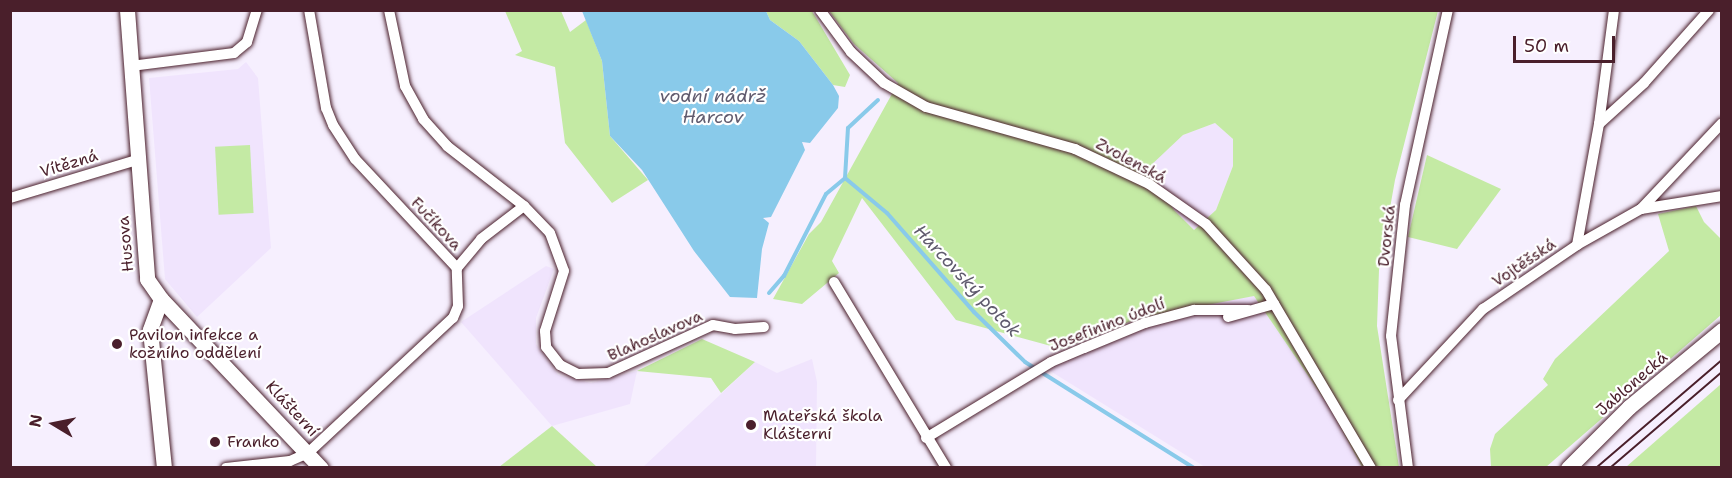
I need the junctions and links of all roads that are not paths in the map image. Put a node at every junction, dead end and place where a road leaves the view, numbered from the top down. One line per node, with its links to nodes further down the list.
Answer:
1 (127, 10): 9 (street, Husova)
2 (257, 10): 9 (street)
3 (309, 10): 18 (street, Fučíkova)
4 (389, 10): 15 (street, Blahoslavova)
5 (820, 10): 21 (street, Zvolenská)
6 (1448, 10): 26 (street, Dvorská)
7 (1614, 10): 11 (street, Vojtěšská)
8 (1709, 10): 11 (street)
9 (131, 66): 12 (street, Husova)
10 (1722, 123): 16 (street)
11 (1599, 124): 17 (street, Vojtěšská)
12 (136, 160): 14 (street, Vítězná); 20 (street, Husova)
13 (1722, 196): 16 (street)
14 (10, 198)
15 (524, 206): 18 (street); 24 (street, Blahoslavova)
16 (1641, 209): 17 (street)
17 (1577, 245): 26 (street, Vojtěšská)
18 (457, 268): 28 (street, Fučíkova)
19 (834, 282): 27 (street)
20 (160, 298): 28 (street, Klášterní); 29 (street)
21 (1274, 304): 22 (street, Josefinino údolí); 33 (street, Zvolenská)
22 (1248, 310): 23 (street, Josefinino údolí); 27 (street, Josefinino údolí)
23 (1228, 317)
24 (764, 327)
25 (1722, 330): 35 (street, Jablonecká)
26 (1398, 400): 34 (street, Dvorská)
27 (926, 438): 32 (street)
28 (308, 453): 30 (street); 31 (street, Klášterní)
29 (164, 468)
30 (226, 468)
31 (321, 468)
32 (946, 468)
33 (1371, 468)
34 (1408, 468)
35 (1568, 468)

